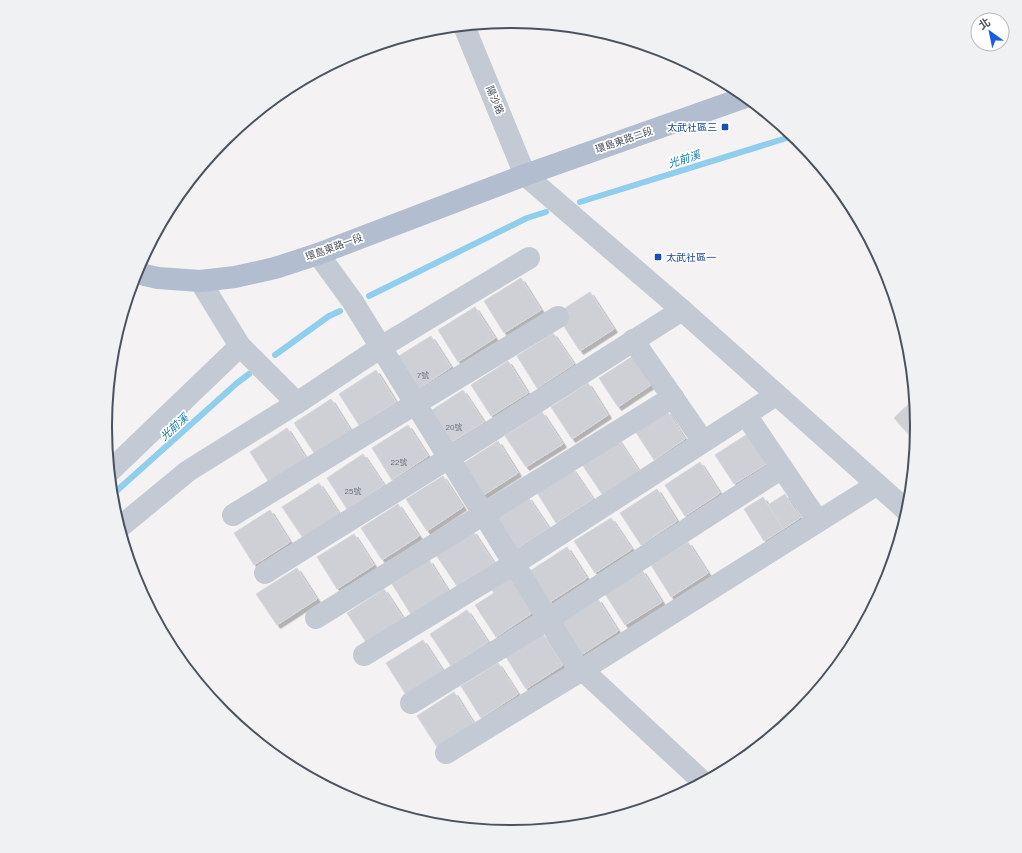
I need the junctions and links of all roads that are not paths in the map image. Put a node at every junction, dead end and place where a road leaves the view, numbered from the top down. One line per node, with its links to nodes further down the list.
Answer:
1 (466, 30): 3 (street, 陽沙路)
2 (739, 100): 3 (main road, 環島東路二段)
3 (525, 175): 4 (main road, 環島東路一段); 8 (street)
4 (318, 254): 7 (main road, 環島東路一段); 12 (street)
5 (529, 258): 12 (street)
6 (143, 275): 7 (main road, 環島東路一段)
7 (200, 281): 11 (street)
8 (682, 310): 10 (street); 13 (street)
9 (558, 317): 16 (street)
10 (633, 340): 14 (street); 19 (street)
11 (240, 346): 15 (street); 20 (street)
12 (381, 347): 15 (street); 16 (street)
13 (776, 395): 17 (street); 22 (street)
14 (673, 397): 18 (street); 24 (street)
15 (297, 403): 27 (street)
16 (416, 404): 19 (street); 25 (street)
17 (746, 415): 18 (street); 21 (street)
18 (703, 441): 28 (street)
19 (449, 458): 24 (street); 29 (street)
20 (115, 467)
21 (782, 468): 26 (street); 31 (street)
22 (876, 485): 23 (street); 26 (street)
23 (901, 506)
24 (483, 514): 28 (street); 30 (street)
25 (232, 515)
26 (818, 521): 33 (street)
27 (124, 523)
28 (514, 564): 31 (street); 32 (street)
29 (265, 573)
30 (316, 618)
31 (548, 619): 33 (street); 34 (street)
32 (364, 655)
33 (578, 667): 35 (street); 36 (street)
34 (411, 702)
35 (446, 754)
36 (698, 778)

